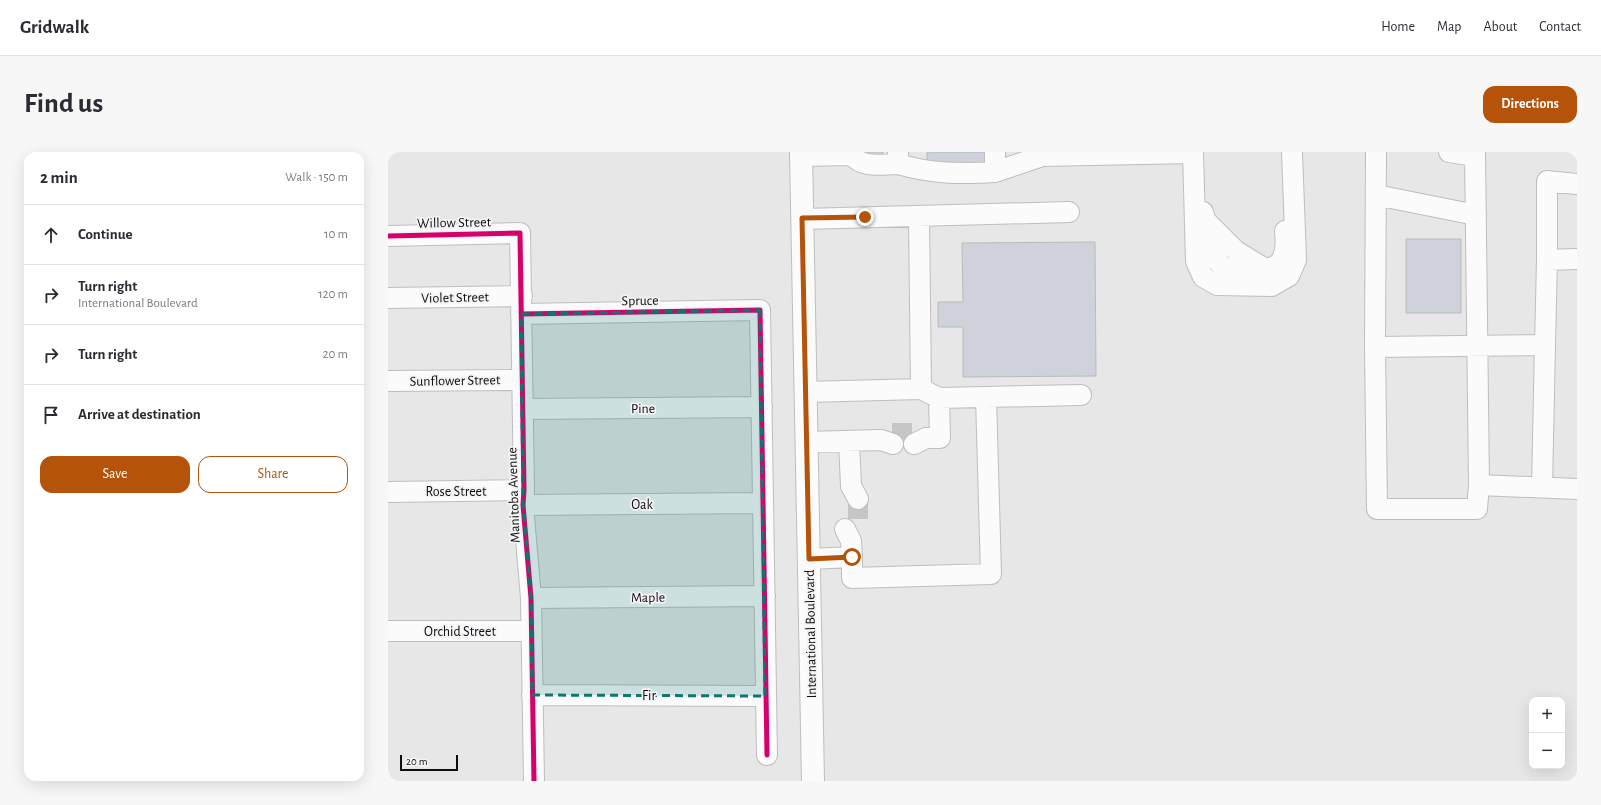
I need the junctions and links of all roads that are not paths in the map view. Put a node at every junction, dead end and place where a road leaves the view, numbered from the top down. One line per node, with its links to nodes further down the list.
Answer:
1 (995, 152): 12 (street)
2 (1284, 152): 13 (street)
3 (1292, 152): 13 (street)
4 (1376, 152): 15 (street)
5 (1450, 152): 10 (street)
6 (1193, 153): 9 (street); 13 (street)
7 (801, 154): 8 (street); 19 (main road, International Boulevard)
8 (852, 154): 11 (street)
9 (1042, 154): 12 (street)
10 (1475, 154): 17 (street)
11 (898, 158): 12 (street)
12 (995, 172)
13 (1194, 181)
14 (1577, 184): 23 (street)
15 (1376, 195): 17 (street); 28 (street)
16 (1069, 212): 18 (street)
17 (1476, 215): 27 (street)
18 (918, 216): 19 (street); 32 (street)
19 (802, 218): 31 (main road, International Boulevard)
20 (520, 233): 21 (street, Willow Street); 25 (street, Manitoba Avenue)
21 (388, 236)
22 (1577, 259): 23 (street)
23 (1547, 262): 26 (street)
24 (388, 298): 25 (street, Violet Street)
25 (522, 305): 29 (street, Manitoba Avenue); 35 (street, Spruce)
26 (1545, 345): 27 (street); 42 (street)
27 (1477, 346): 28 (street); 41 (street)
28 (1375, 347): 41 (street)
29 (522, 380): 30 (street, Sunflower Street); 36 (street, Manitoba Avenue)
30 (388, 381)
31 (806, 392): 32 (street); 40 (main road, International Boulevard)
32 (930, 393): 34 (street); 37 (street)
33 (1081, 395): 34 (street)
34 (986, 397): 48 (street)
35 (762, 407): 36 (street, Pine); 47 (street)
36 (523, 409): 46 (street, Manitoba Avenue)
37 (918, 438)
38 (889, 439): 39 (street)
39 (849, 441): 40 (street); 45 (street)
40 (807, 442): 48 (main road, International Boulevard)
41 (1479, 485): 42 (street)
42 (1542, 487): 43 (street)
43 (1577, 489)
44 (388, 492): 46 (street, Rose Street)
45 (851, 495)
46 (523, 498): 47 (street, Oak); 50 (street, Manitoba Avenue)
47 (762, 503): 49 (street)
48 (809, 559): 57 (main road, International Boulevard)
49 (765, 596): 50 (street, Maple); 54 (street)
50 (531, 598): 52 (street, Manitoba Avenue)
51 (388, 631): 52 (street, Orchid Street)
52 (531, 631): 53 (street, Manitoba Avenue)
53 (532, 695): 54 (street, Fir); 56 (street, Manitoba Avenue)
54 (765, 696): 55 (street)
55 (767, 755)
56 (534, 781)
57 (813, 781)

